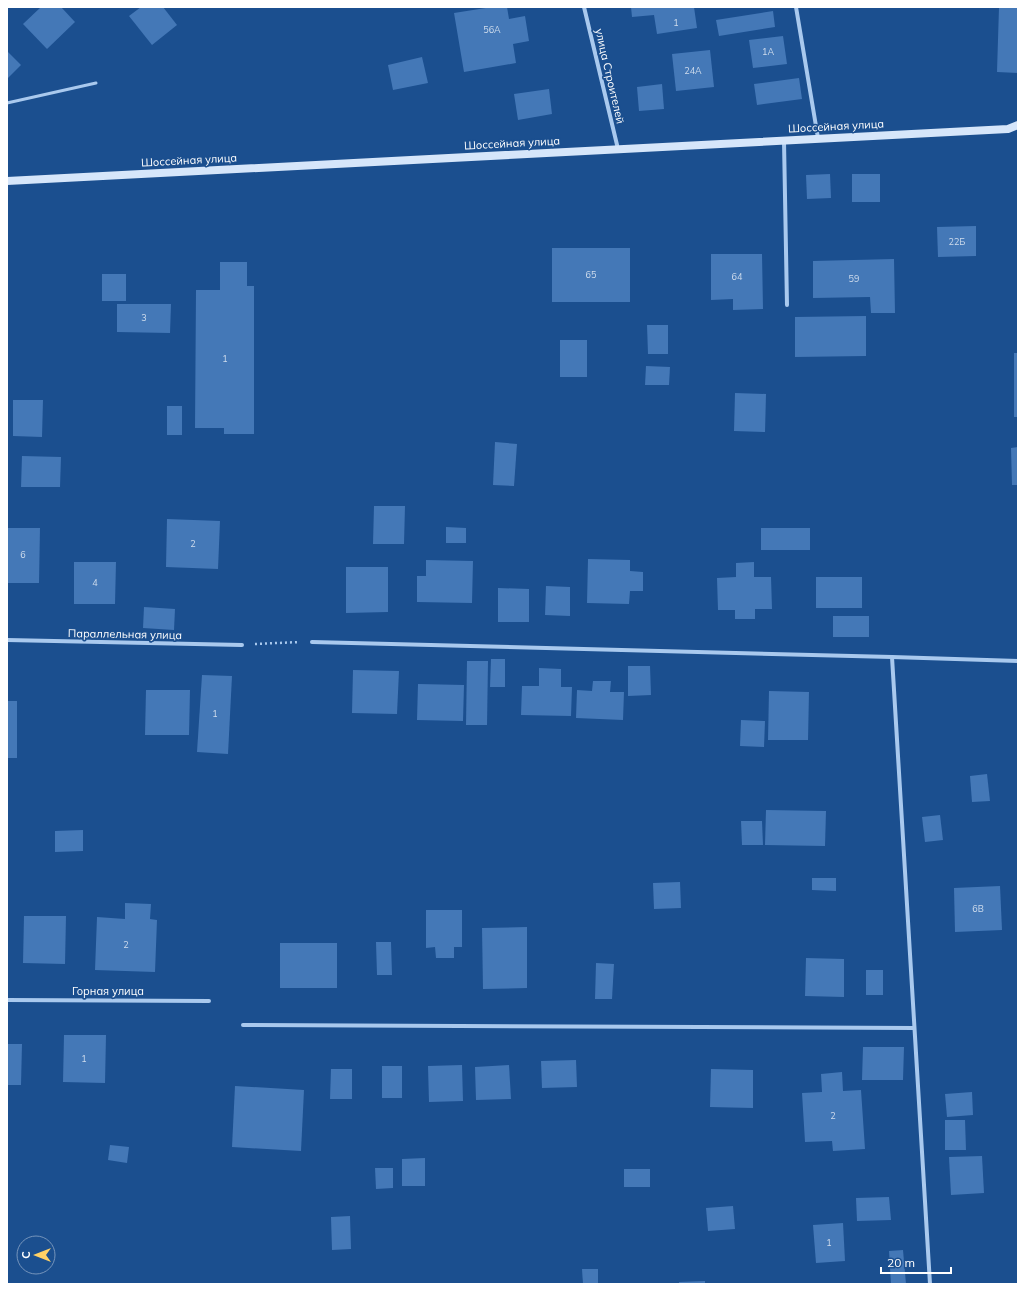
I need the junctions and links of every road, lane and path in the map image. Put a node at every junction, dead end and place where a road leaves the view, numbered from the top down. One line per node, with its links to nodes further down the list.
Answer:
1 (584, 7): 8 (street, улица Строителей)
2 (796, 7): 6 (street)
3 (96, 83): 4 (lane)
4 (7, 103)
5 (1018, 125): 6 (street, Шоссейная улица)
6 (818, 138): 7 (street, Шоссейная улица)
7 (784, 140): 8 (street, Шоссейная улица); 10 (street)
8 (618, 149): 9 (street, Шоссейная улица)
9 (7, 181)
10 (787, 305)
11 (7, 640): 13 (street, Параллельная улица)
12 (312, 642): 13 (path); 14 (street)
13 (242, 645)
14 (892, 656): 15 (street); 19 (street)
15 (1018, 661)
16 (7, 1000): 17 (street, Горная улица)
17 (209, 1001)
18 (243, 1025): 19 (street)
19 (914, 1028): 20 (street)
20 (930, 1284)

